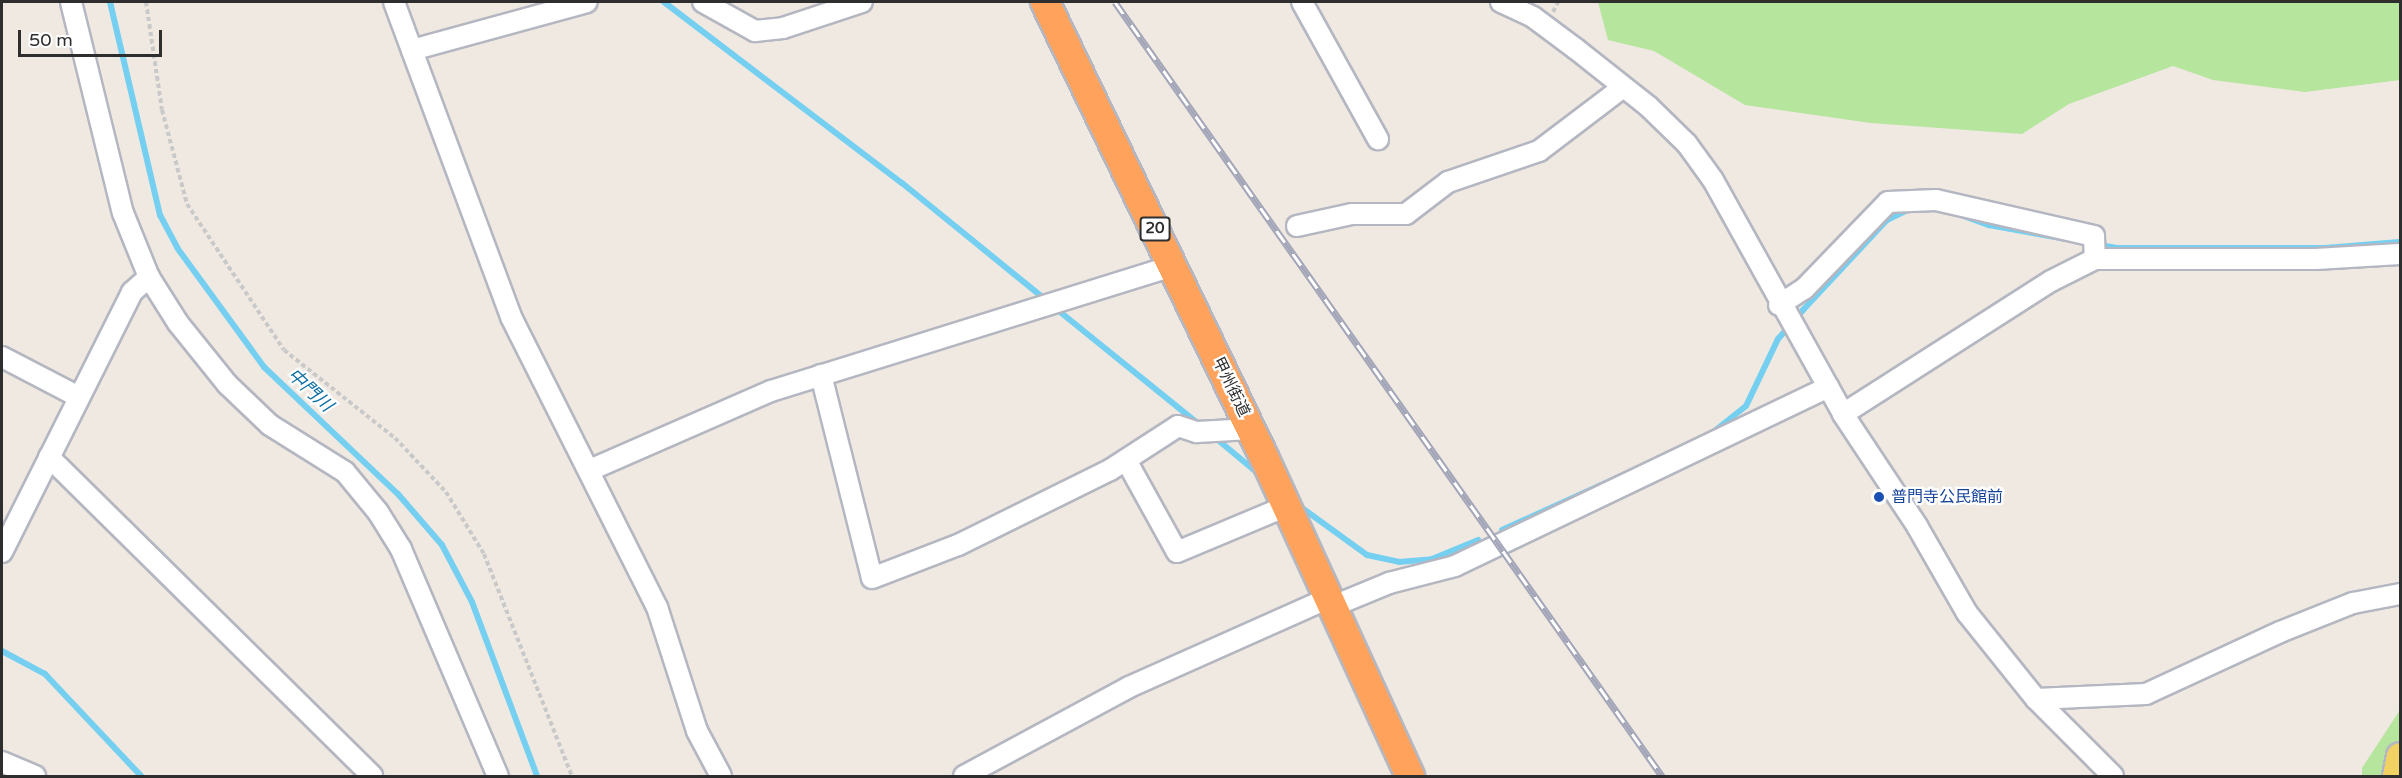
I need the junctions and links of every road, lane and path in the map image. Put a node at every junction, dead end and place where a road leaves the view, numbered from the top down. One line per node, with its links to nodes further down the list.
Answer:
1 (71, 2): 18 (street)
2 (146, 2): 40 (path)
3 (394, 2): 11 (street)
4 (587, 2): 10 (street)
5 (703, 2): 6 (street)
6 (862, 2)
7 (1046, 2): 17 (highway, 甲州街道 / 20)
8 (1302, 2): 13 (street)
9 (1501, 2): 12 (street)
10 (552, 6): 11 (street)
11 (412, 50): 28 (street)
12 (1622, 88): 14 (street); 19 (street)
13 (1378, 139)
14 (1297, 226)
15 (2400, 254): 16 (street)
16 (2095, 258): 19 (street); 24 (street)
17 (1173, 266): 21 (street); 25 (highway, 甲州街道 / 20)
18 (148, 277): 23 (street); 39 (street)
19 (1781, 309): 22 (street)
20 (2, 357): 23 (street)
21 (821, 375): 27 (street); 28 (street)
22 (1828, 387): 24 (street); 32 (street)
23 (79, 397): 26 (street)
24 (1842, 414): 33 (street)
25 (1238, 430): 27 (street); 29 (highway, 甲州街道 / 20)
26 (49, 457): 30 (street); 38 (street)
27 (1126, 460): 29 (street)
28 (590, 470): 41 (street)
29 (1287, 506): 32 (highway, 甲州街道 / 20)
30 (2, 552)
31 (2400, 594): 33 (street)
32 (1329, 603): 42 (street); 43 (highway, 甲州街道 / 20)
33 (2036, 699): 36 (street)
34 (2400, 756): 44 (main road)
35 (2, 762): 37 (street)
36 (2106, 775)
37 (35, 777)
38 (372, 777)
39 (498, 777)
40 (572, 777)
41 (721, 777)
42 (964, 777)
43 (1410, 777)
44 (2396, 777)

